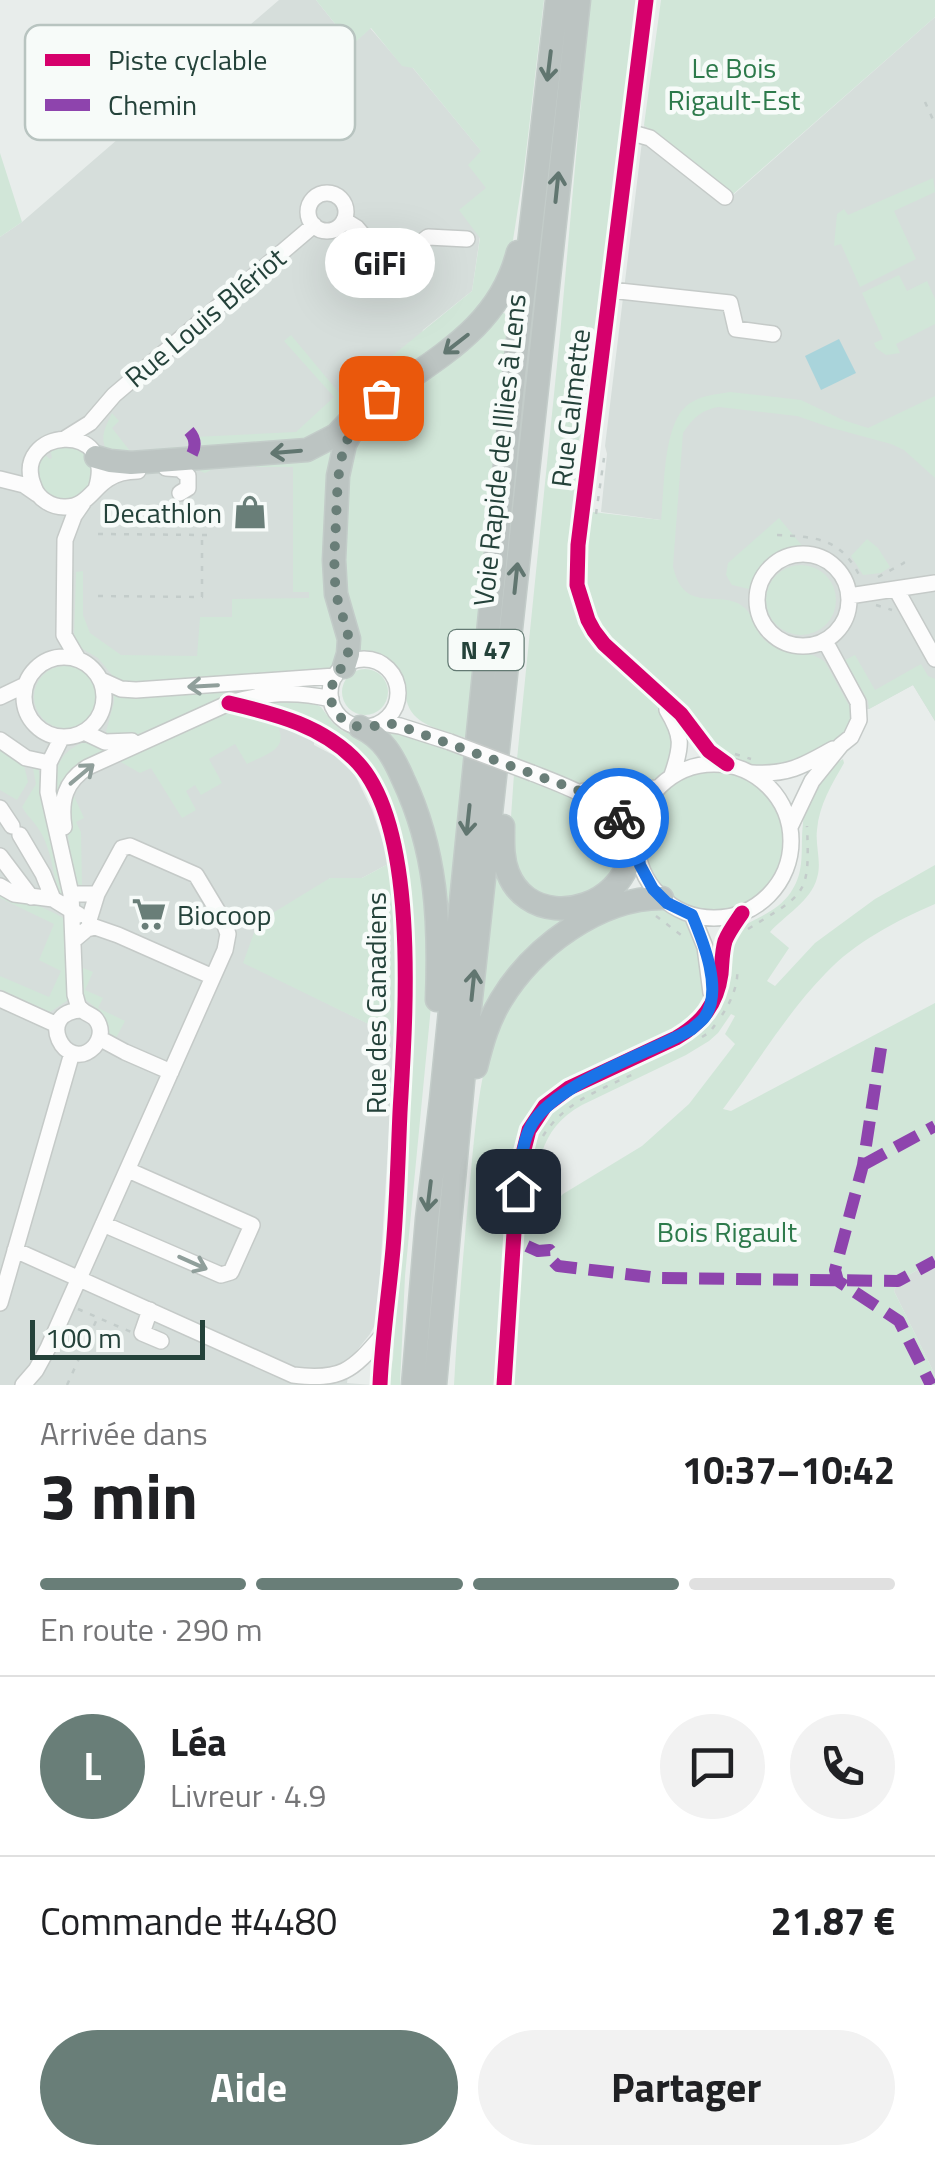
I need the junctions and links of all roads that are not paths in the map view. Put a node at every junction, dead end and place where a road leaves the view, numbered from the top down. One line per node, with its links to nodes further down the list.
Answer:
1 (556, 0): 6 (highway, N 47, one-way to 6)
2 (579, 0): 41 (highway, Voie Rapide de Illies à Lens / N 47, one-way to 2)
3 (646, 0): 4 (street, Rue Calmette)
4 (629, 132): 5 (street); 10 (street, Rue Calmette)
5 (725, 197)
6 (534, 201): 12 (highway, one-way to 12); 80 (highway, N 47, one-way to 80)
7 (344, 220): 8 (street); 8 (street); 9 (street)
8 (314, 225): 13 (street, Rue Louis Blériot)
9 (467, 239)
10 (610, 290): 11 (street); 35 (street, Rue Calmette)
11 (773, 334)
12 (369, 408): 17 (highway, one-way to 17); 32 (highway)
13 (101, 412): 14 (street, Rue Louis Blériot); 15 (street)
14 (66, 438): 15 (street); 16 (street)
15 (95, 455): 17 (highway); 19 (street)
16 (32, 463): 18 (street); 21 (street)
17 (189, 468): 19 (street); 20 (street)
18 (0, 477): 21 (street)
19 (96, 489): 22 (street)
20 (180, 493)
21 (41, 497): 22 (street); 23 (street)
22 (83, 502): 23 (street)
23 (65, 540): 27 (street)
24 (935, 583): 25 (street)
25 (896, 589): 26 (street); 31 (street)
26 (848, 596): 28 (street); 28 (street)
27 (64, 635): 29 (street); 30 (street)
28 (825, 640): 48 (street)
29 (78, 659): 30 (street); 33 (street)
30 (46, 660): 34 (street)
31 (935, 660)
32 (339, 672): 33 (street, one-way to 33); 36 (street); 37 (street)
33 (101, 680): 43 (street)
34 (25, 685): 38 (street); 40 (street)
35 (654, 690): 49 (street, Rue Calmette); 52 (street, Rue Calmette)
36 (398, 697): 42 (street); 44 (street)
37 (331, 699): 39 (street); 42 (street)
38 (0, 700): 40 (street)
39 (229, 703): 46 (street); 88 (street, Rue des Canadiens)
40 (25, 709): 45 (street)
41 (502, 710): 57 (highway); 81 (highway, Voie Rapide de Illies à Lens / N 47, one-way to 41)
42 (371, 725): 44 (street); 80 (highway)
43 (84, 732): 45 (street); 46 (street)
44 (425, 733): 54 (street, bridge)
45 (62, 738): 50 (street)
46 (151, 738): 58 (street, one-way to 46)
47 (0, 740): 50 (street)
48 (841, 745): 51 (street); 56 (street)
49 (729, 759): 51 (street); 52 (street)
50 (50, 763): 58 (street)
51 (756, 768): 56 (street)
52 (672, 775): 53 (street)
53 (656, 788): 54 (street); 57 (street)
54 (580, 791): 57 (street)
55 (0, 808): 65 (street)
56 (790, 827): 67 (street)
57 (636, 842): 64 (street)
58 (61, 845): 61 (street)
59 (0, 856): 63 (street)
60 (0, 886): 63 (street)
61 (72, 894): 62 (street); 66 (street)
62 (97, 894): 69 (street); 72 (street)
63 (31, 897): 65 (street)
64 (662, 898): 68 (street); 81 (highway)
65 (52, 899): 66 (street)
66 (74, 913): 69 (street); 71 (street)
67 (742, 913): 68 (street); 74 (street)
68 (692, 915): 74 (street)
69 (89, 920): 70 (street)
70 (118, 935): 71 (street); 72 (street)
71 (74, 940): 75 (street)
72 (213, 977): 79 (street)
73 (0, 999): 76 (street)
74 (711, 1004): 95 (street)
75 (82, 1010): 76 (street); 77 (street)
76 (57, 1024): 78 (street)
77 (99, 1038): 78 (street); 79 (street)
78 (72, 1053): 84 (street)
79 (171, 1072): 82 (street)
80 (441, 1100): 93 (highway, N 47, one-way to 93)
81 (460, 1116): 94 (highway, Voie Rapide de Illies à Lens / N 47)
82 (128, 1170): 83 (street); 83 (street, one-way to 82)
83 (104, 1224): 85 (street)
84 (15, 1250): 85 (street); 86 (street)
85 (80, 1278): 87 (street); 91 (street)
86 (0, 1304)
87 (150, 1310): 89 (street); 90 (street)
88 (382, 1336): 90 (street); 92 (street, Rue des Canadiens)
89 (161, 1342)
90 (357, 1365): 92 (street)
91 (23, 1385)
92 (380, 1385)
93 (413, 1385)
94 (435, 1385)
95 (504, 1385)

